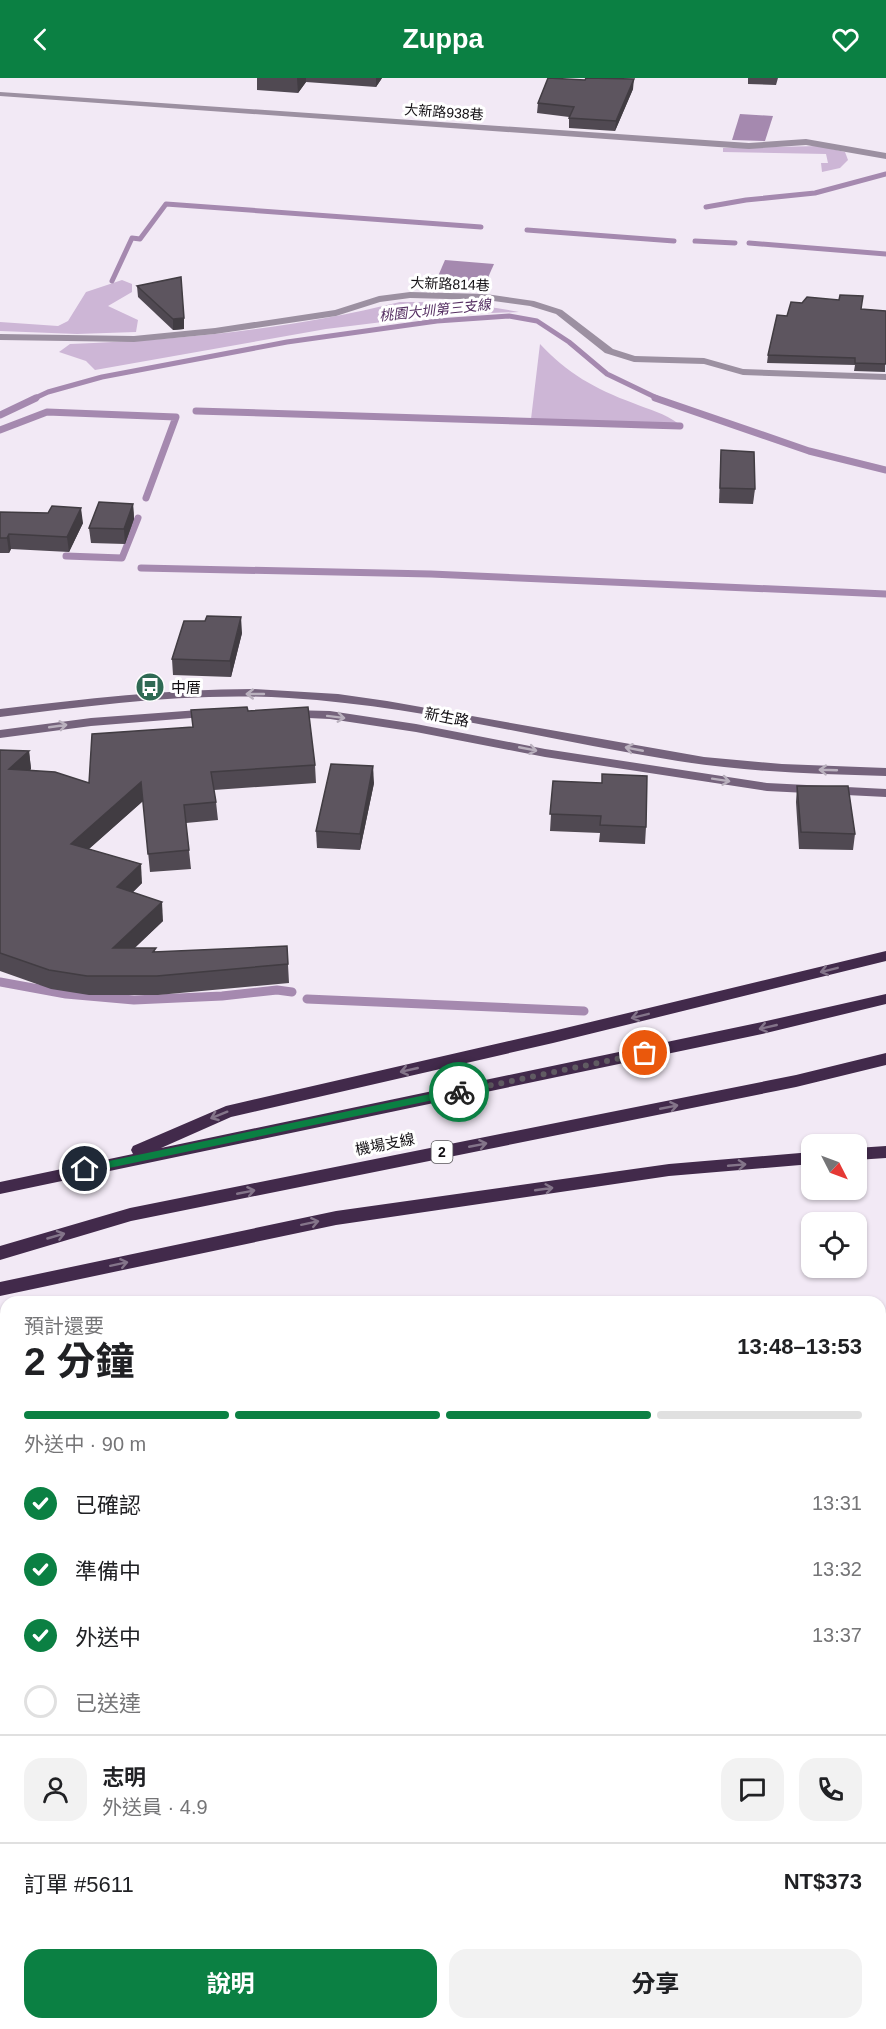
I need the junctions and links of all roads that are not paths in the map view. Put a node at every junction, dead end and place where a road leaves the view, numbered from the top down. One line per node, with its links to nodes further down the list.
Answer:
1 (0, 94): 2 (street, 大新路938巷)
2 (886, 156)
3 (0, 337): 4 (street, 大新路814巷)
4 (886, 377)
5 (228, 712): 8 (main road, one-way to 5)
6 (0, 713): 9 (main road, 新生路, one-way to 6)
7 (272, 713): 10 (main road, 新生路, one-way to 10)
8 (0, 734)
9 (886, 772)
10 (886, 793)
11 (886, 956): 17 (highway, one-way to 17)
12 (886, 999): 17 (highway, one-way to 17)
13 (886, 1059): 19 (highway, 機場支線 / 2, one-way to 13)
14 (886, 1152): 15 (highway)
15 (867, 1153)
16 (801, 1159): 20 (highway, one-way to 16)
17 (107, 1165): 18 (highway)
18 (0, 1188)
19 (0, 1253)
20 (0, 1289)

